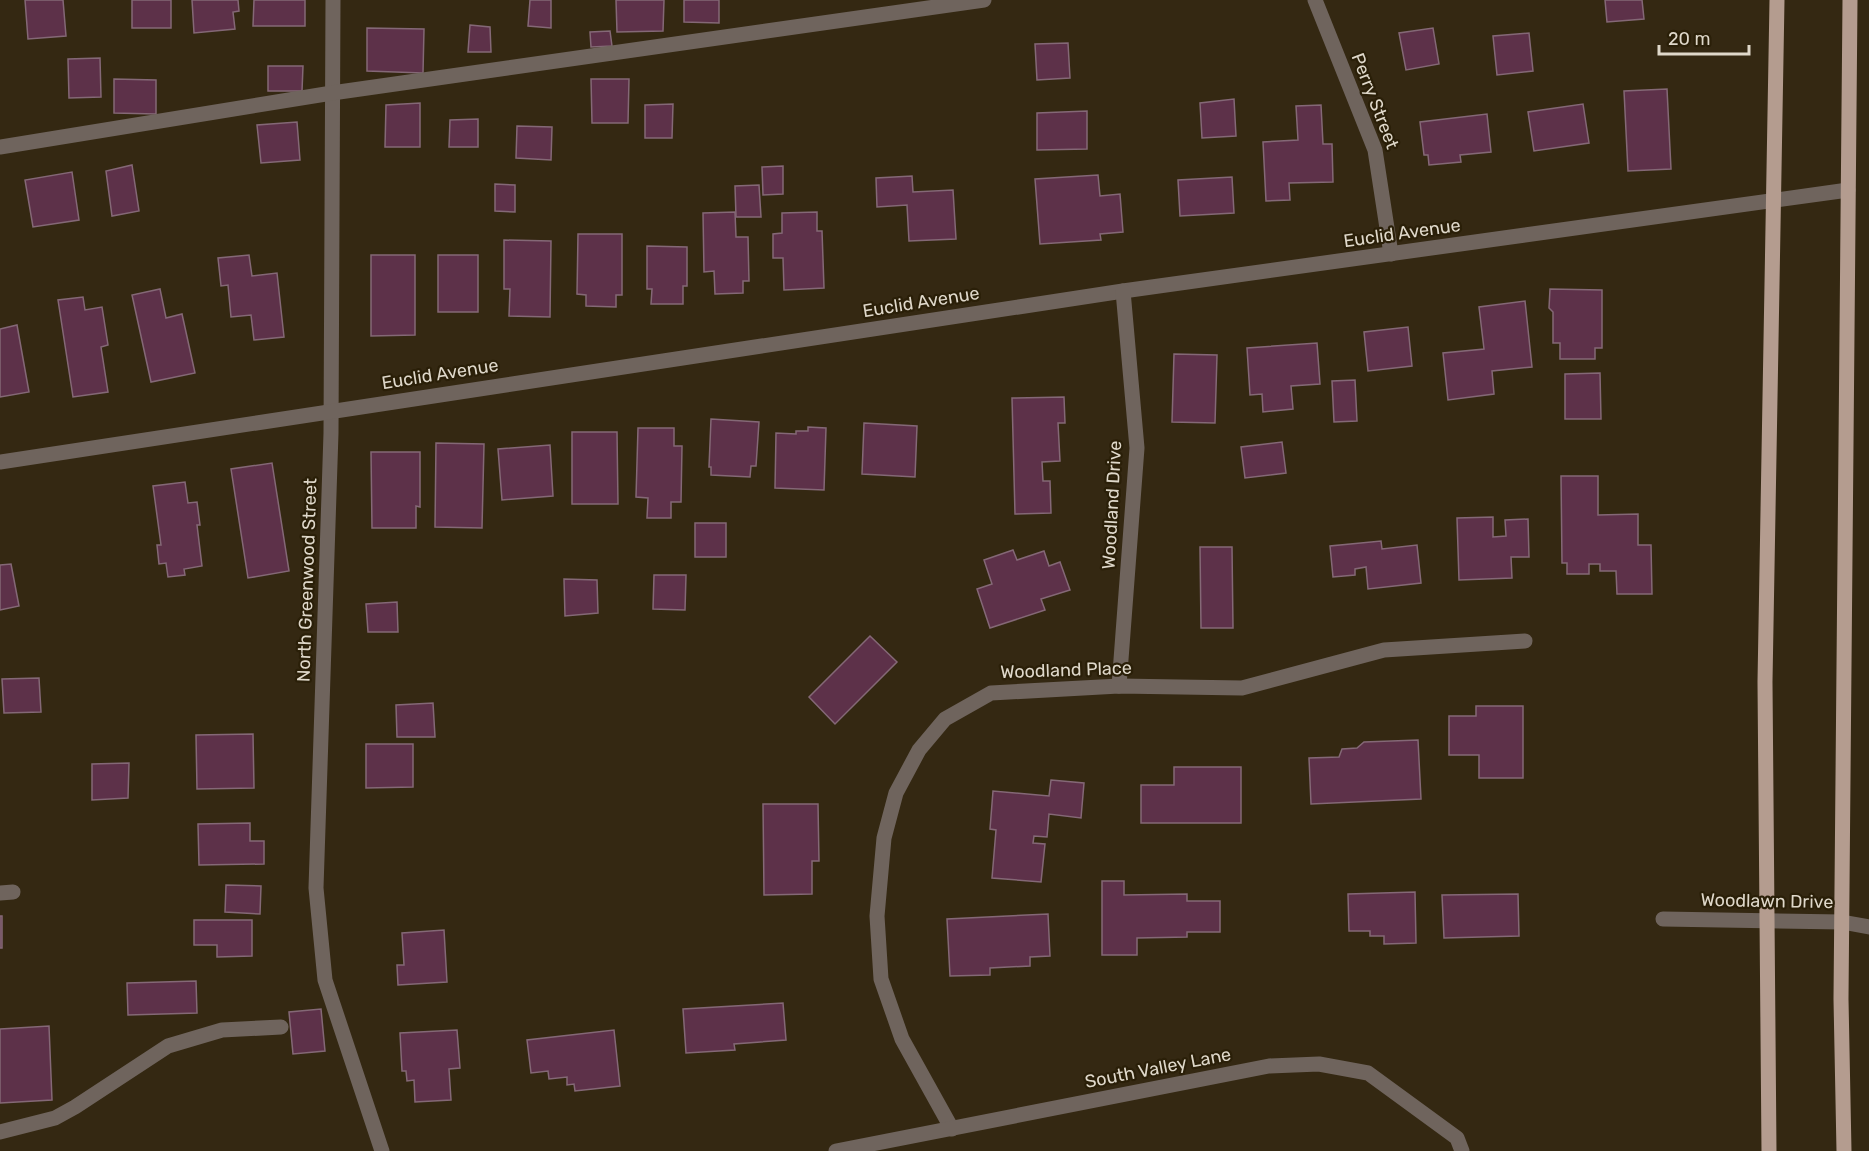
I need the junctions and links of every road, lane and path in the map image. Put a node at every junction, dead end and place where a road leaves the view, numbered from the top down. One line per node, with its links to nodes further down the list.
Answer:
1 (333, 0): 6 (street, North Greenwood Street)
2 (984, 0): 6 (street)
3 (1314, 0): 10 (street, Perry Street)
4 (1777, 0): 9 (main road)
5 (1850, 0): 8 (main road)
6 (332, 93): 7 (street); 12 (street, North Greenwood Street)
7 (0, 147)
8 (1848, 190): 9 (street, Euclid Avenue); 18 (main road)
9 (1774, 200): 10 (street, Euclid Avenue); 17 (main road)
10 (1391, 254): 11 (street, Euclid Avenue)
11 (1123, 291): 12 (street, Euclid Avenue); 15 (street, Woodland Drive)
12 (331, 410): 13 (street, Euclid Avenue); 23 (street, North Greenwood Street)
13 (0, 462)
14 (1525, 641): 15 (street, Woodland Place)
15 (1119, 686): 21 (street, Woodland Place)
16 (1663, 919): 17 (street, Woodlawn Drive)
17 (1767, 920): 18 (street, Woodlawn Drive); 26 (main road)
18 (1842, 922): 19 (street, Woodlawn Drive); 27 (main road)
19 (1869, 927)
20 (281, 1027): 22 (street)
21 (952, 1129): 24 (street, South Valley Lane); 25 (street, South Valley Lane)
22 (0, 1132)
23 (382, 1151)
24 (836, 1151)
25 (1462, 1151)
26 (1769, 1151)
27 (1844, 1151)

